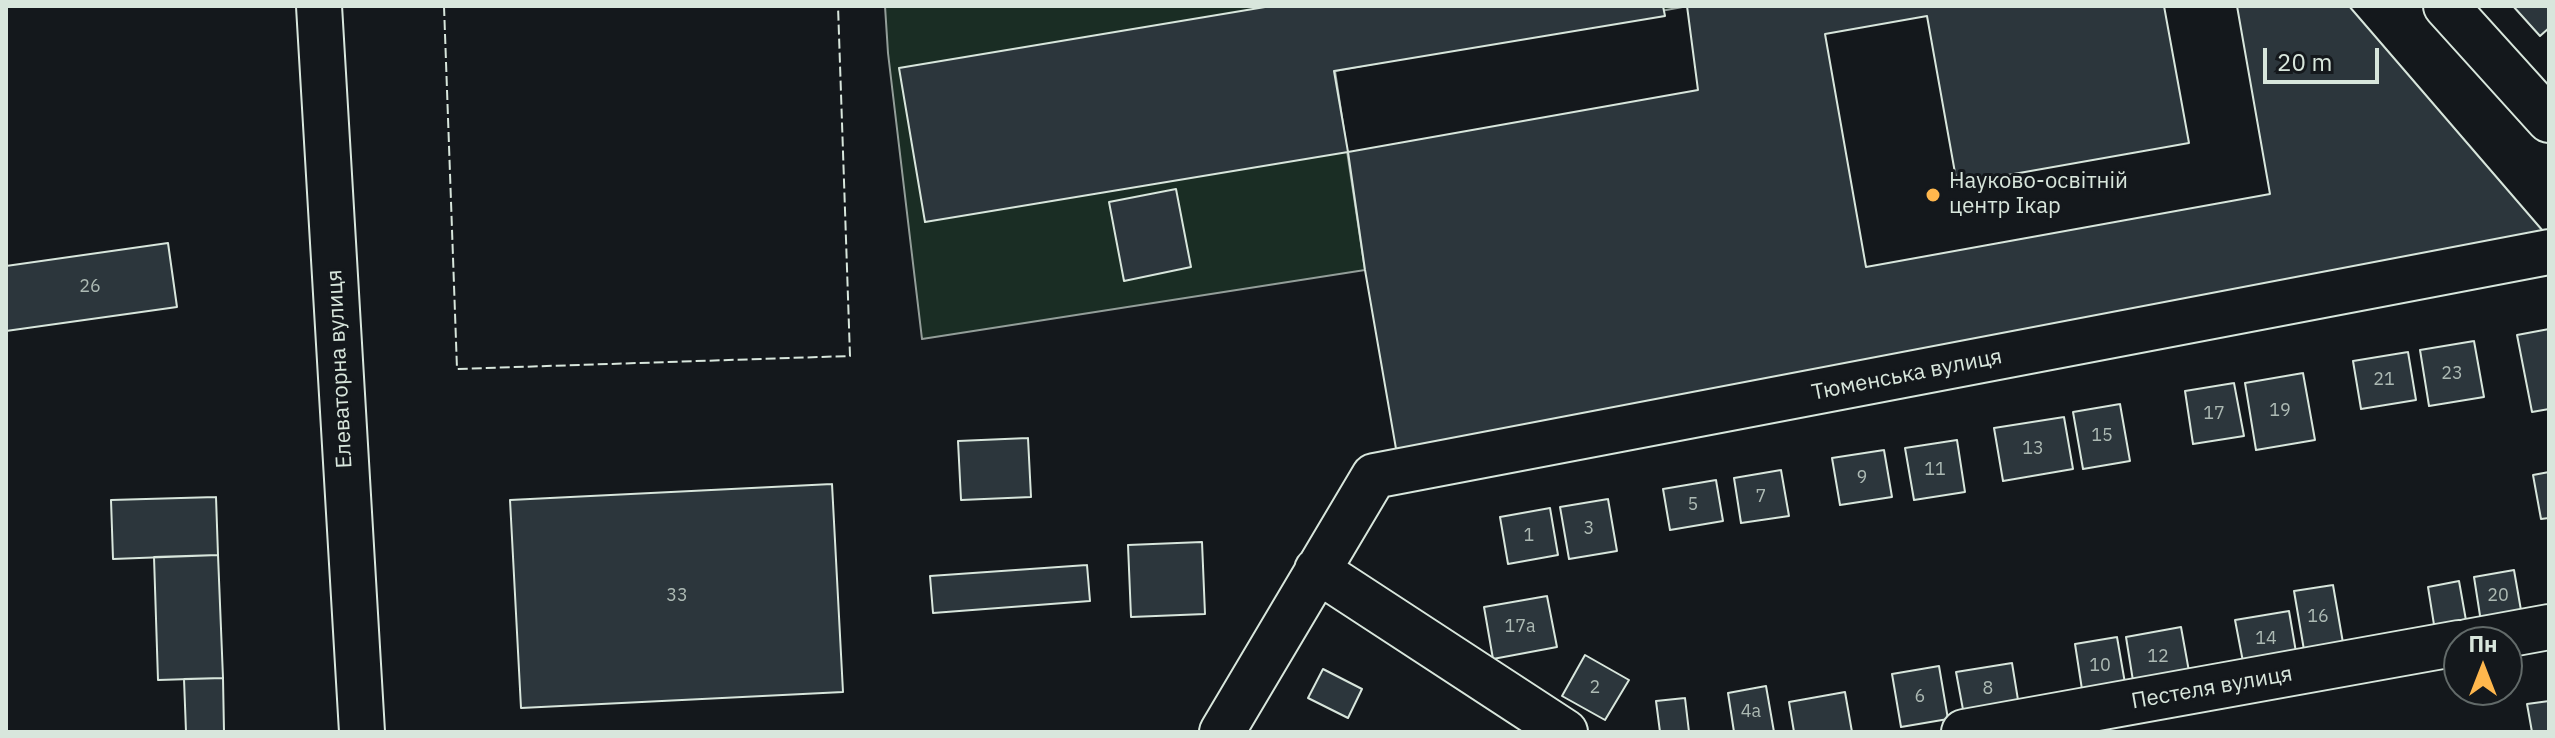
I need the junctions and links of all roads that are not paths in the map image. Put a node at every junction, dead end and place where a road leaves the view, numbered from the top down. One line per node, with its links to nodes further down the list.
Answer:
1 (319, 6): 9 (street, Елеваторна вулиця)
2 (2446, 6): 3 (street)
3 (2549, 120)
4 (2549, 252): 5 (street, Тюменська вулиця)
5 (1317, 570): 10 (street, Тюменська вулиця); 11 (street)
6 (2549, 627): 7 (street)
7 (2523, 632)
8 (2443, 646): 12 (street, Пестеля вулиця)
9 (362, 732)
10 (1222, 732)
11 (1565, 732)
12 (1964, 732)

